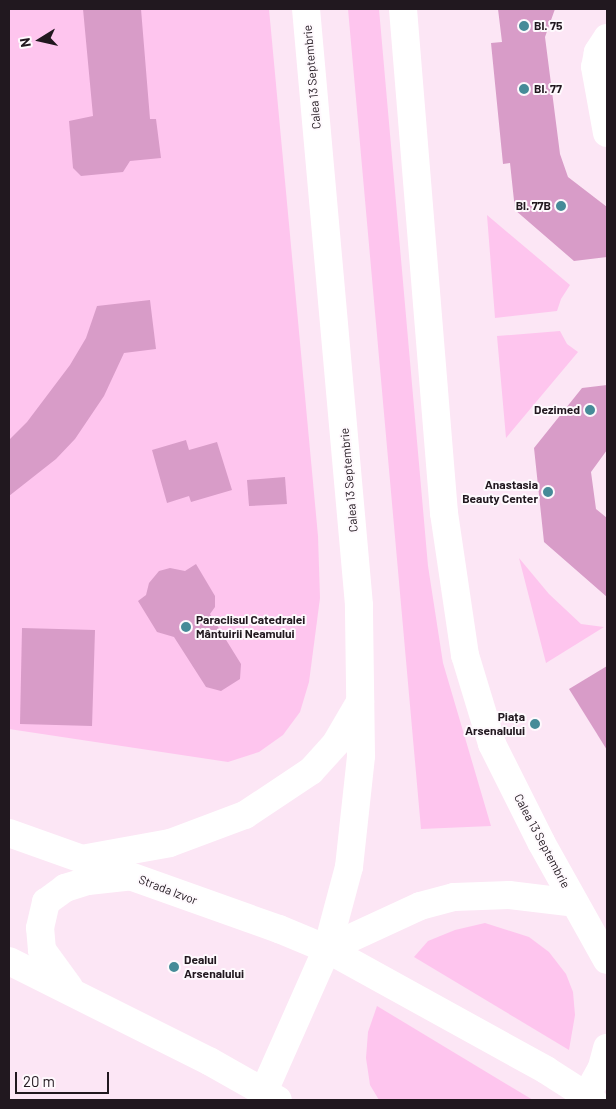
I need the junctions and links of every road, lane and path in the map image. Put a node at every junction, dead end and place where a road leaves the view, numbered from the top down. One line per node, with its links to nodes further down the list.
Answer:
1 (306, 9): 5 (main road, Calea 13 Septembrie)
2 (403, 9): 9 (main road, Calea 13 Septembrie)
3 (607, 38): 4 (main road)
4 (607, 133)
5 (362, 698): 7 (main road); 11 (main road, Calea 13 Septembrie)
6 (9, 833): 7 (main road, Strada Izvor)
7 (85, 858): 8 (main road, Strada Izvor)
8 (133, 876): 11 (main road, Strada Izvor); 14 (main road)
9 (575, 903): 10 (main road); 11 (main road)
10 (600, 932): 12 (main road)
11 (327, 950): 16 (main road, Calea 13 Septembrie); 17 (main road)
12 (607, 960)
13 (9, 961): 14 (main road)
14 (76, 994): 16 (main road)
15 (607, 1048): 17 (main road)
16 (271, 1096)
17 (588, 1099)

